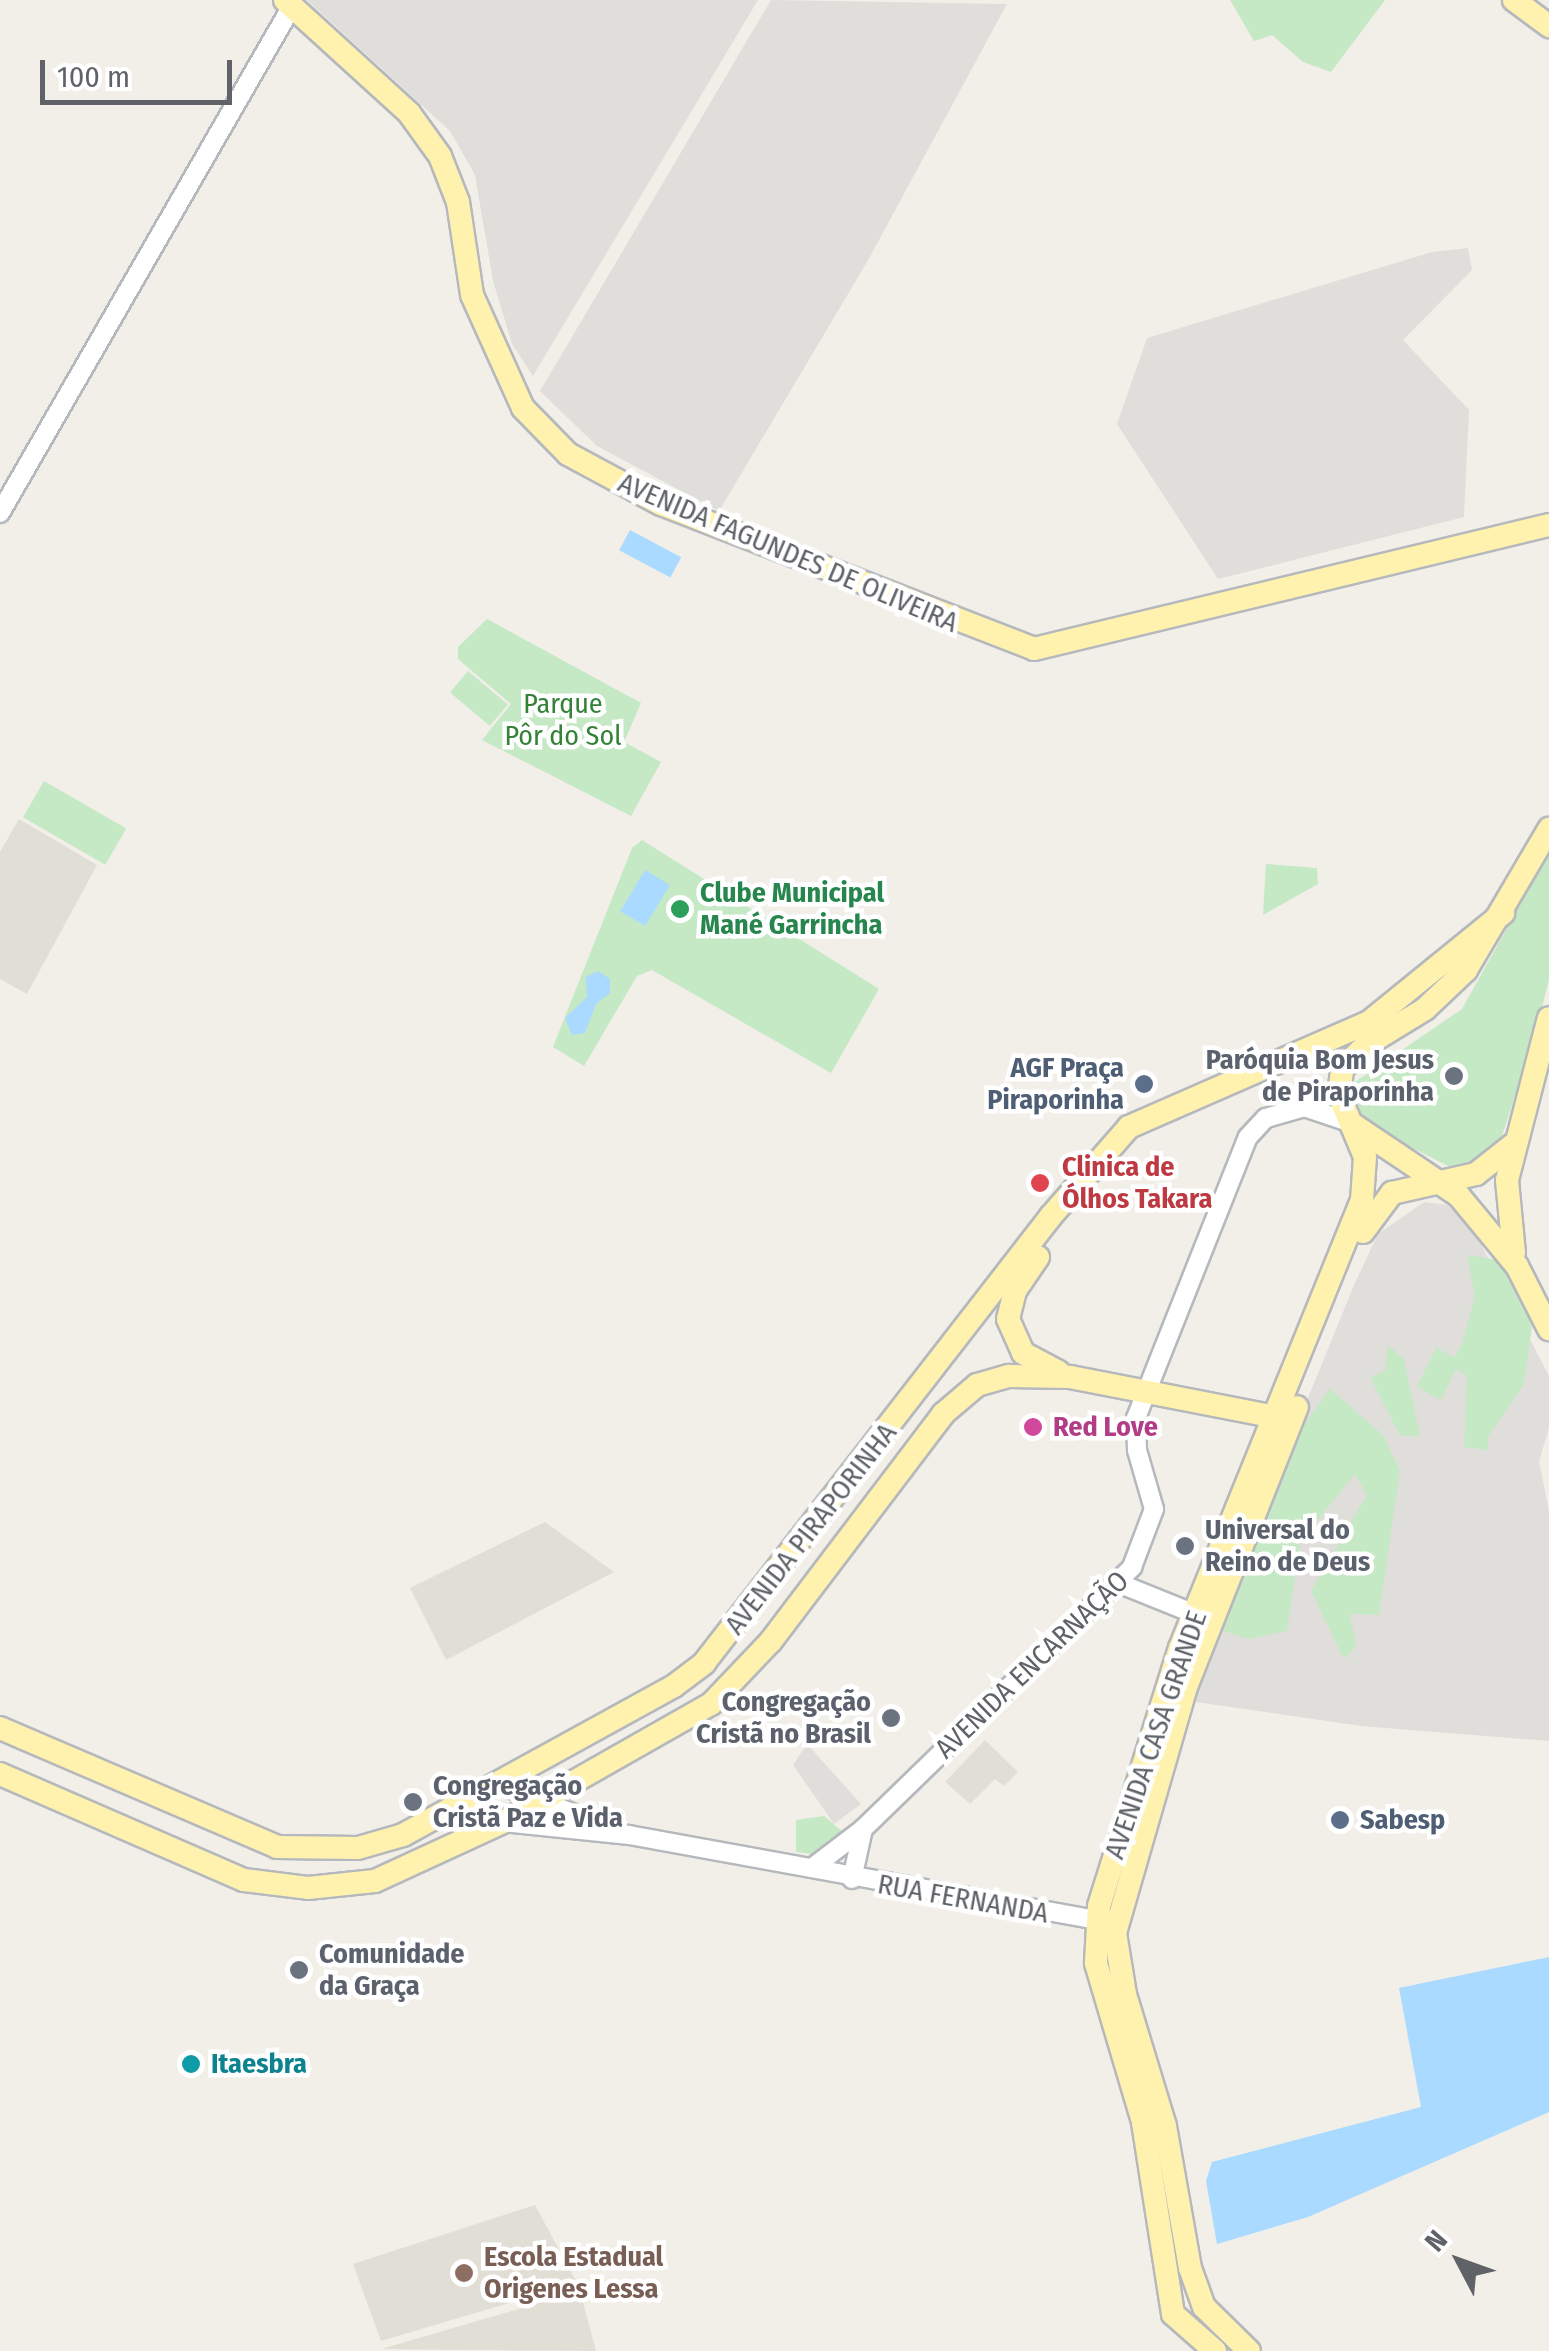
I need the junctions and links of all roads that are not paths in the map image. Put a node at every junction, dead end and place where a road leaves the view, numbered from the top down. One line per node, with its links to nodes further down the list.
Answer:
1 (1514, 0): 3 (main road)
2 (289, 3): 4 (street); 5 (main road, AVENIDA FAGUNDES DE OLIVEIRA)
3 (1549, 26)
4 (0, 513)
5 (1549, 525)
6 (1549, 829): 7 (main road, AVENIDA PIRAPORINHA)
7 (1540, 873): 8 (main road, AVENIDA PIRAPORINHA)
8 (1503, 913): 10 (main road, AVENIDA PIRAPORINHA); 13 (main road, AVENIDA PIRAPORINHA)
9 (1549, 1018): 11 (main road)
10 (1350, 1122): 12 (main road); 17 (street, AVENIDA ENCARNAÇÃO); 18 (main road, AVENIDA CASA GRANDE)
11 (1514, 1144): 12 (main road); 14 (main road)
12 (1442, 1180): 14 (main road); 18 (main road, AVENIDA CASA GRANDE)
13 (1051, 1216): 16 (main road); 22 (main road, AVENIDA PIRAPORINHA)
14 (1517, 1266): 15 (main road)
15 (1549, 1329)
16 (1070, 1377): 17 (main road, AVENIDA PIRAPORINHA); 21 (main road, AVENIDA PIRAPORINHA)
17 (1145, 1394): 18 (main road, AVENIDA PIRAPORINHA); 19 (street, AVENIDA ENCARNAÇÃO)
18 (1284, 1419): 20 (main road, AVENIDA CASA GRANDE); 34 (main road, AVENIDA CASA GRANDE)
19 (1118, 1583): 20 (street); 30 (street, AVENIDA ENCARNAÇÃO)
20 (1195, 1614): 34 (main road, AVENIDA CASA GRANDE)
21 (781, 1628): 22 (main road); 28 (main road, AVENIDA PIRAPORINHA)
22 (734, 1630): 27 (main road, AVENIDA PIRAPORINHA)
23 (0, 1728): 25 (main road, AVENIDA PIRAPORINHA)
24 (0, 1740): 25 (main road)
25 (46, 1749): 27 (main road, AVENIDA PIRAPORINHA)
26 (0, 1774): 29 (main road, AVENIDA PIRAPORINHA)
27 (496, 1783): 28 (street)
28 (539, 1802): 29 (main road, AVENIDA PIRAPORINHA); 31 (street)
29 (503, 1822): 31 (street)
30 (864, 1829): 32 (street, AVENIDA ENCARNAÇÃO); 33 (street)
31 (629, 1835): 32 (street)
32 (812, 1868): 33 (street, RUA FERNANDA)
33 (852, 1879): 34 (street, RUA FERNANDA)
34 (1106, 1922): 35 (main road, AVENIDA CASA GRANDE); 36 (main road, AVENIDA CASA GRANDE)
35 (1170, 2303): 36 (main road); 37 (main road, AVENIDA CASA GRANDE)
36 (1204, 2307): 37 (main road); 39 (main road, AVENIDA CASA GRANDE)
37 (1192, 2333): 38 (main road, AVENIDA CASA GRANDE)
38 (1215, 2351)
39 (1250, 2351)

